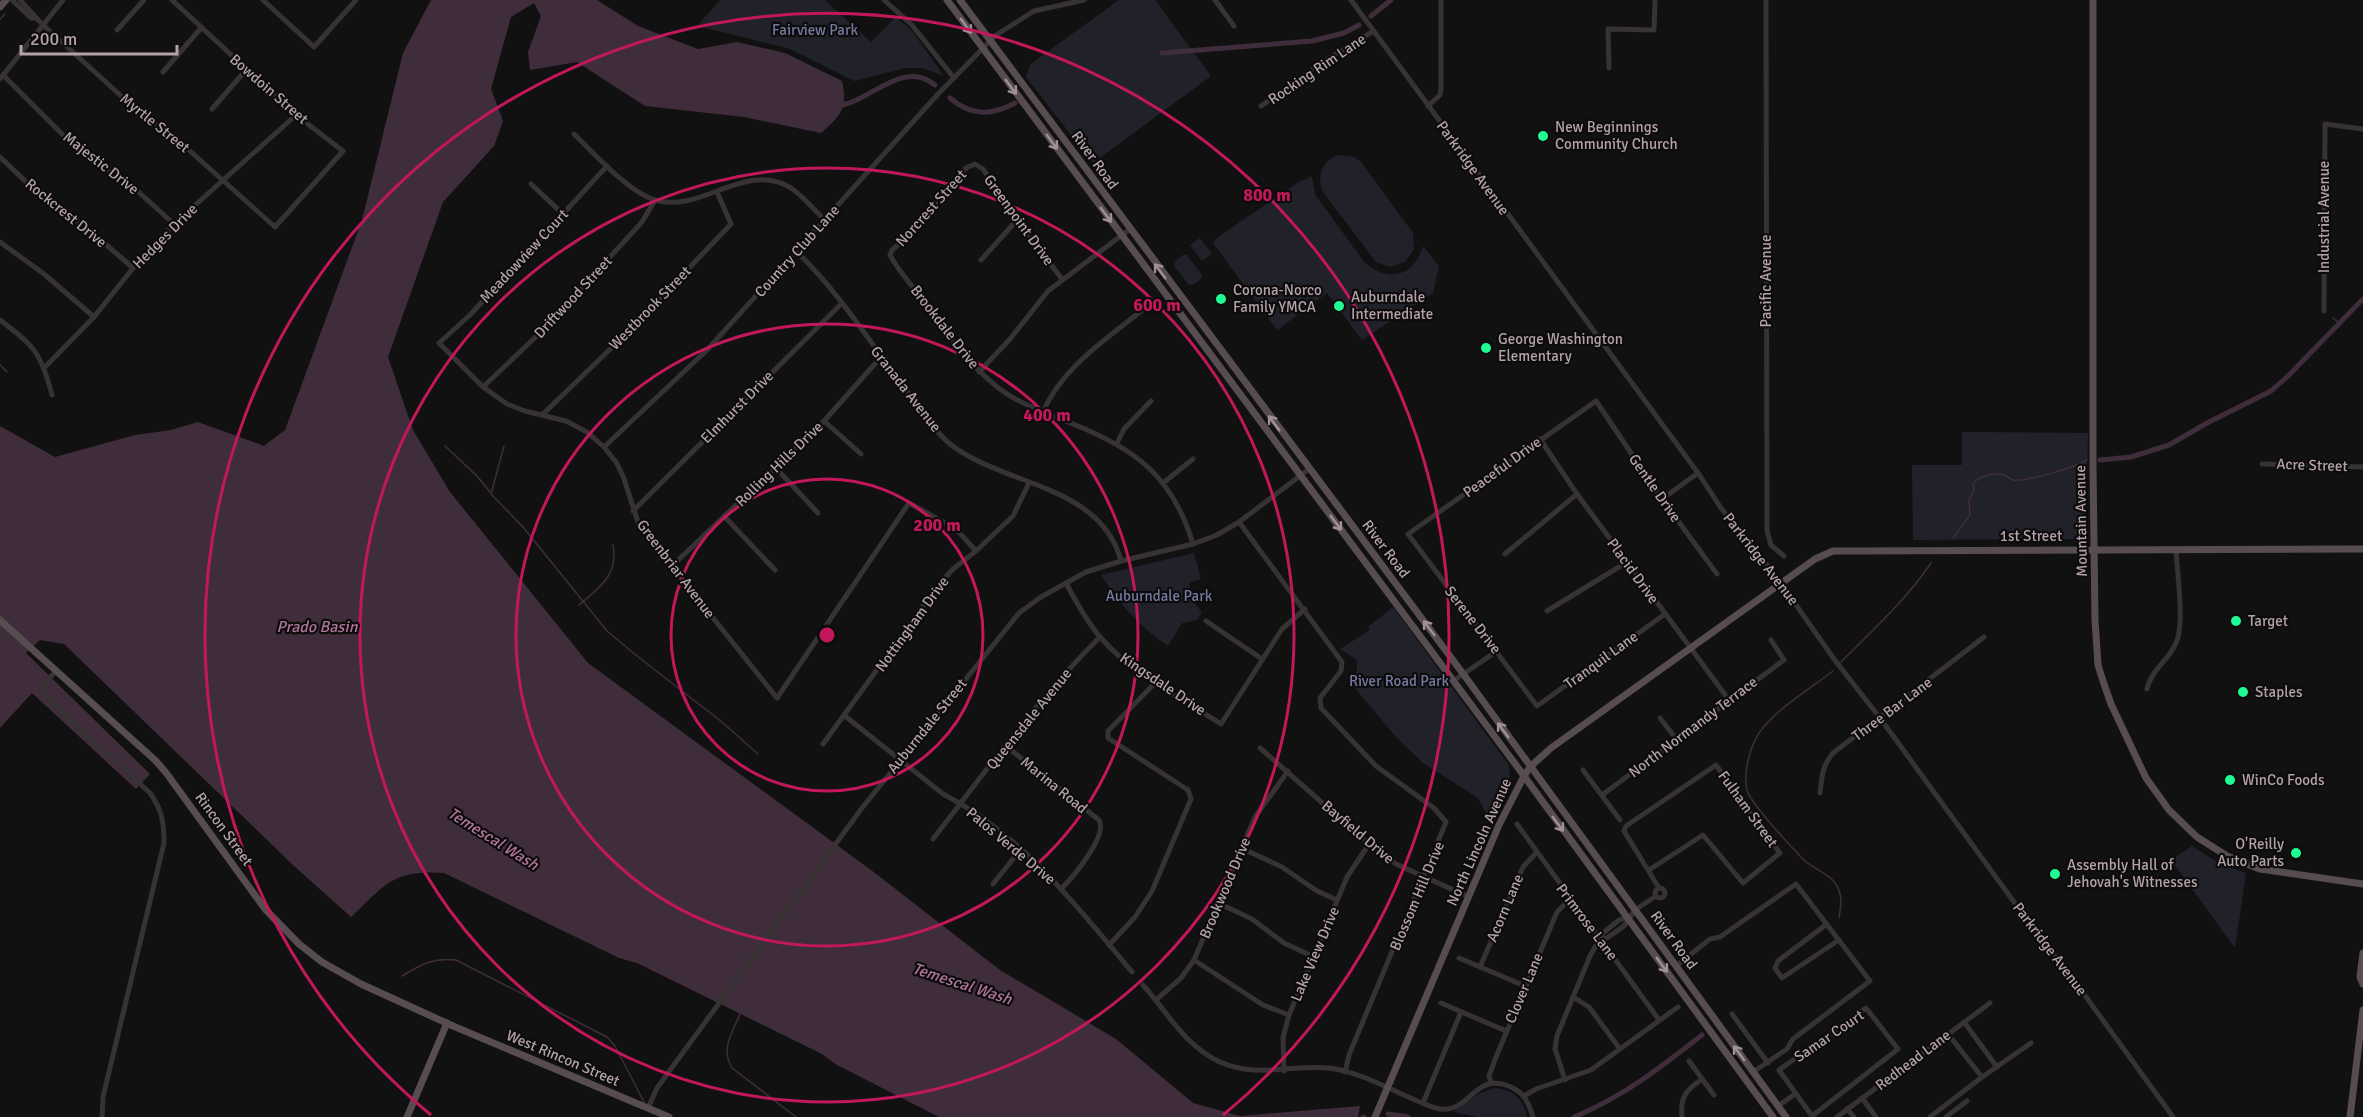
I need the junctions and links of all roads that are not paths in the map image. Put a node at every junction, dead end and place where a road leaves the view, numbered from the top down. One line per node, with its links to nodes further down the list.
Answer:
1 (6, 0): 20 (main road)
2 (12, 0): 21 (street, Myrtle Street)
3 (20, 0): 21 (street, Myrtle Street)
4 (63, 0): 22 (street)
5 (144, 0): 25 (street)
6 (172, 0): 24 (street, Bowdoin Street)
7 (263, 0): 19 (street)
8 (347, 0): 19 (street)
9 (884, 0): 33 (street)
10 (947, 0): 28 (main road, River Road, one-way to 28)
11 (960, 0): 27 (main road, River Road)
12 (1084, 0): 27 (street, Country Club Lane)
13 (1215, 0): 23 (street)
14 (1351, 0): 26 (street, Parkridge Avenue)
15 (1441, 0): 35 (street)
16 (1655, 0): 29 (street)
17 (1766, 0): 102 (street, Pacific Avenue)
18 (2093, 0): 100 (main road, Mountain Avenue)
19 (354, 3)
20 (0, 6)
21 (36, 18): 22 (street, Myrtle Street)
22 (42, 24): 32 (street); 43 (street, Myrtle Street)
23 (1234, 26)
24 (201, 28): 30 (street, Bowdoin Street); 31 (street)
25 (117, 30)
26 (1372, 32): 34 (street, Rocking Rim Lane); 35 (street, Parkridge Avenue)
27 (990, 41): 28 (street, Country Club Lane); 52 (main road, River Road)
28 (983, 48): 33 (street, Country Club Lane); 53 (main road, River Road, one-way to 53)
29 (1609, 68)
30 (246, 70): 36 (street); 37 (street, Bowdoin Street)
31 (163, 72)
32 (1, 77): 50 (street, Majestic Drive)
33 (954, 78): 48 (street, Country Club Lane)
34 (1261, 106)
35 (1428, 106): 85 (street, Parkridge Avenue)
36 (212, 109)
37 (296, 115): 43 (street, Hedges Drive); 51 (street, Bowdoin Street)
38 (2363, 129): 62 (street, Industrial Avenue)
39 (574, 134): 42 (street)
40 (0, 157): 58 (street, Rockcrest Drive)
41 (975, 164): 49 (street, Greenpoint Drive); 56 (street, Norcrest Street)
42 (607, 166): 46 (street); 47 (street, Meadowview Court)
43 (222, 180): 50 (street, Hedges Drive); 51 (street, Myrtle Street)
44 (531, 184): 47 (street)
45 (717, 192): 46 (street); 48 (street); 74 (street, Westbrook Street)
46 (655, 200): 69 (street, Driftwood Street)
47 (563, 214): 65 (street, Meadowview Court)
48 (825, 220): 55 (street, Country Club Lane)
49 (1017, 220): 57 (street); 59 (street, Greenpoint Drive)
50 (174, 224): 58 (street, Hedges Drive)
51 (275, 227)
52 (1130, 230): 53 (street); 84 (main road, River Road, one-way to 52)
53 (1121, 236): 59 (street); 86 (main road, River Road)
54 (0, 242): 63 (street)
55 (796, 251): 60 (street, Granada Avenue); 78 (street, Country Club Lane)
56 (890, 255): 68 (street, Brookdale Drive)
57 (981, 260)
58 (133, 268): 63 (street, Hedges Drive)
59 (1062, 279): 68 (street)
60 (841, 304): 66 (street, Granada Avenue); 91 (street, Elmhurst Drive)
61 (1145, 308): 73 (street)
62 (2324, 310)
63 (94, 317): 67 (street, Hedges Drive)
64 (0, 320): 67 (street)
65 (439, 343): 69 (street, Greenbriar Avenue)
66 (881, 357): 75 (street, Rolling Hills Drive); 87 (street, Granada Avenue)
67 (45, 367): 70 (street)
68 (979, 372): 73 (street, Brookdale Drive)
69 (483, 387): 74 (street, Greenbriar Avenue)
70 (52, 395)
71 (1150, 401): 77 (street)
72 (1596, 401): 76 (street, Peaceful Drive); 90 (street, Gentle Drive)
73 (1043, 412): 77 (street, Brookdale Drive)
74 (542, 415): 78 (street, Greenbriar Avenue)
75 (824, 421): 79 (street); 83 (street, Rolling Hills Drive)
76 (1540, 439): 89 (street, Placid Drive); 95 (street, Peaceful Drive)
77 (1117, 443): 88 (street, Brookdale Drive)
78 (604, 447): 91 (street, Greenbriar Avenue)
79 (861, 454)
80 (1193, 459): 88 (street)
81 (2262, 464): 82 (street, Acre Street)
82 (2363, 467)
83 (776, 468): 92 (street); 93 (street, Rolling Hills Drive)
84 (1309, 470): 86 (street, Auburndale Street); 122 (main road, River Road, one-way to 84)
85 (1698, 473): 90 (street); 109 (street, Parkridge Avenue)
86 (1301, 476): 94 (street, Auburndale Street); 123 (main road, River Road, one-way to 123)
87 (1029, 483): 98 (street, Nottingham Drive); 103 (street, Granada Avenue)
88 (1163, 483): 96 (street, Brookdale Drive)
89 (1577, 494): 101 (street); 104 (street, Placid Drive)
90 (1662, 499): 107 (street, Gentle Drive)
91 (633, 511): 105 (street, Greenbriar Avenue)
92 (818, 513)
93 (724, 516): 105 (street, Rolling Hills Drive); 106 (street)
94 (1239, 522): 96 (street, Auburndale Street); 110 (street, Blossom Hill Drive)
95 (1408, 534): 119 (street, Serene Drive)
96 (1192, 544): 103 (street, Auburndale Street)
97 (2363, 549): 99 (main road, 1st Street)
98 (976, 550): 105 (street, Greenbriar Avenue); 128 (street, Nottingham Drive)
99 (2176, 550): 100 (main road, 1st Street); 125 (street)
100 (2095, 551): 109 (main road, 1st Street); 153 (main road, Mountain Avenue)
101 (1505, 554)
102 (1784, 556)
103 (1121, 561): 108 (street, Auburndale Street)
104 (1627, 562): 111 (street); 112 (street, Placid Drive)
105 (672, 566)
106 (775, 570)
107 (1717, 574)
108 (1066, 583): 115 (street, Kingsdale Drive); 135 (street, Auburndale Street)
109 (1780, 583): 118 (main road, North Lincoln Avenue); 130 (street, Parkridge Avenue)
110 (1305, 609): 120 (street); 151 (street, Blossom Hill Drive)
111 (1546, 610)
112 (1665, 614): 118 (street, Placid Drive); 127 (street, Tranquil Lane)
113 (0, 620): 121 (main road, Rincon Street)
114 (1206, 621): 120 (street)
115 (1100, 637): 124 (street, Kingsdale Drive); 133 (street, Queensdale Avenue)
116 (1984, 637): 130 (street, Three Bar Lane)
117 (1771, 640): 126 (street, North Normandy Terrace)
118 (1690, 648): 126 (street, Placid Drive); 136 (main road, North Lincoln Avenue)
119 (1497, 651): 122 (street); 127 (street, Serene Drive)
120 (1262, 659): 124 (street, Kingsdale Drive)
121 (56, 671): 186 (main road, Rincon Street); 211 (street)
122 (1464, 675): 123 (street); 136 (main road, River Road, one-way to 122)
123 (1453, 681): 139 (main road, River Road)
124 (1156, 682): 164 (street)
125 (2147, 689)
126 (1730, 700): 131 (street, North Normandy Terrace)
127 (1537, 706)
128 (845, 716): 132 (street, Nottingham Drive); 135 (street, Palos Verde Drive)
129 (1660, 718): 131 (street)
130 (1880, 718): 140 (street, Three Bar Lane); 224 (street, Parkridge Avenue)
131 (1677, 740): 141 (street, North Normandy Terrace)
132 (823, 744)
133 (1006, 746): 142 (street, Queensdale Avenue); 154 (street, Marina Road)
134 (1260, 748): 138 (street, Bayfield Drive)
135 (899, 760): 142 (street, Palos Verde Drive); 209 (street, Auburndale Street)
136 (1530, 767): 139 (main road, North Lincoln Avenue); 159 (main road, River Road)
137 (1583, 770): 141 (street)
138 (1288, 771): 146 (street, Bayfield Drive); 147 (street, Brookwood Drive)
139 (1524, 776): 155 (main road, North Lincoln Avenue); 160 (main road, River Road, one-way to 160)
140 (1820, 793)
141 (1602, 795): 143 (street)
142 (960, 803): 145 (street, Queensdale Avenue); 148 (street, Palos Verde Drive)
143 (1620, 820)
144 (1517, 824): 149 (street, Primrose Lane)
145 (933, 839)
146 (1369, 843): 151 (street, Bayfield Drive); 157 (street, Lake View Drive)
147 (1241, 848): 157 (street); 158 (street, Brookwood Drive)
148 (1020, 850): 152 (street); 154 (street, Palos Verde Drive)
149 (1536, 853): 156 (street, Primrose Lane); 170 (street, Acorn Lane)
150 (1649, 870): 150 (street, Fulham Street); 159 (street)
151 (1424, 878): 155 (street, Bayfield Drive); 195 (street, Blossom Hill Drive)
152 (993, 884)
153 (2363, 885)
154 (1061, 889): 164 (street, Palos Verde Drive)
155 (1469, 897): 201 (main road, North Lincoln Avenue)
156 (1570, 899): 162 (street, Primrose Lane); 174 (street, Clover Lane)
157 (1337, 900): 166 (street, Lake View Drive)
158 (1218, 903): 166 (street); 168 (street, Brookwood Drive)
159 (1635, 910): 160 (street); 169 (main road, River Road)
160 (1628, 917): 162 (street); 217 (main road, River Road, one-way to 217)
161 (1827, 924): 163 (street); 163 (street); 169 (street)
162 (1600, 940): 175 (street); 184 (street, Primrose Lane)
163 (1839, 940): 192 (street)
164 (1109, 945): 171 (street, Palos Verde Drive)
165 (2363, 953): 172 (main road)
166 (1314, 957): 183 (street, Lake View Drive)
167 (1459, 958): 170 (street)
168 (1194, 960): 176 (street, Brookwood Drive); 183 (street)
169 (1676, 966): 196 (main road, River Road, one-way to 169)
170 (1480, 967): 174 (street)
171 (1132, 972)
172 (2363, 984)
173 (1143, 985): 176 (street)
174 (1525, 986): 187 (street, Clover Lane)
175 (1573, 997): 190 (street); 199 (street)
176 (1156, 1000): 194 (street)
177 (1441, 1003): 181 (street)
178 (1990, 1003): 185 (street, Redhead Lane)
179 (1678, 1007): 184 (street)
180 (2363, 1010): 225 (main road)
181 (1461, 1012): 187 (street); 207 (street)
182 (1732, 1014): 192 (street)
183 (1289, 1015): 194 (street, Lake View Drive)
184 (1659, 1020): 190 (street)
185 (1964, 1022): 188 (street, Redhead Lane); 193 (street)
186 (447, 1023): 209 (main road, West Rincon Street); 212 (main road)
187 (1506, 1031): 200 (street, Clover Lane)
188 (1948, 1034): 197 (street); 205 (street, Redhead Lane)
189 (2031, 1043): 193 (street)
190 (1620, 1049): 199 (street)
191 (1689, 1061): 198 (street)
192 (1768, 1063): 196 (street)
193 (1997, 1066): 197 (street)
194 (1284, 1071): 195 (street)
195 (1345, 1072): 201 (street)
196 (1754, 1072): 208 (main road, River Road)
197 (1982, 1077): 222 (street)
198 (1702, 1079): 203 (street); 216 (street)
199 (1564, 1080): 204 (street)
200 (1491, 1083): 204 (street); 207 (street)
201 (1388, 1088): 207 (street); 214 (main road, North Lincoln Avenue)
202 (1795, 1094): 202 (street, Samar Court); 208 (street)
203 (1714, 1095)
204 (1524, 1096): 215 (street)
205 (1862, 1098): 210 (street, Redhead Lane); 221 (street)
206 (1967, 1101): 223 (street)
207 (1423, 1103)
208 (1778, 1106): 218 (main road, River Road)
209 (648, 1108): 213 (main road, West Rincon Street)
210 (1847, 1109): 219 (street, Redhead Lane); 220 (street)
211 (102, 1117)
212 (407, 1117)
213 (669, 1117)
214 (1376, 1117)
215 (1533, 1117)
216 (1682, 1117)
217 (1773, 1117)
218 (1786, 1117)
219 (1837, 1117)
220 (1854, 1117)
221 (1876, 1117)
222 (1929, 1117)
223 (1946, 1117)
224 (2173, 1117)
225 (2350, 1117)

